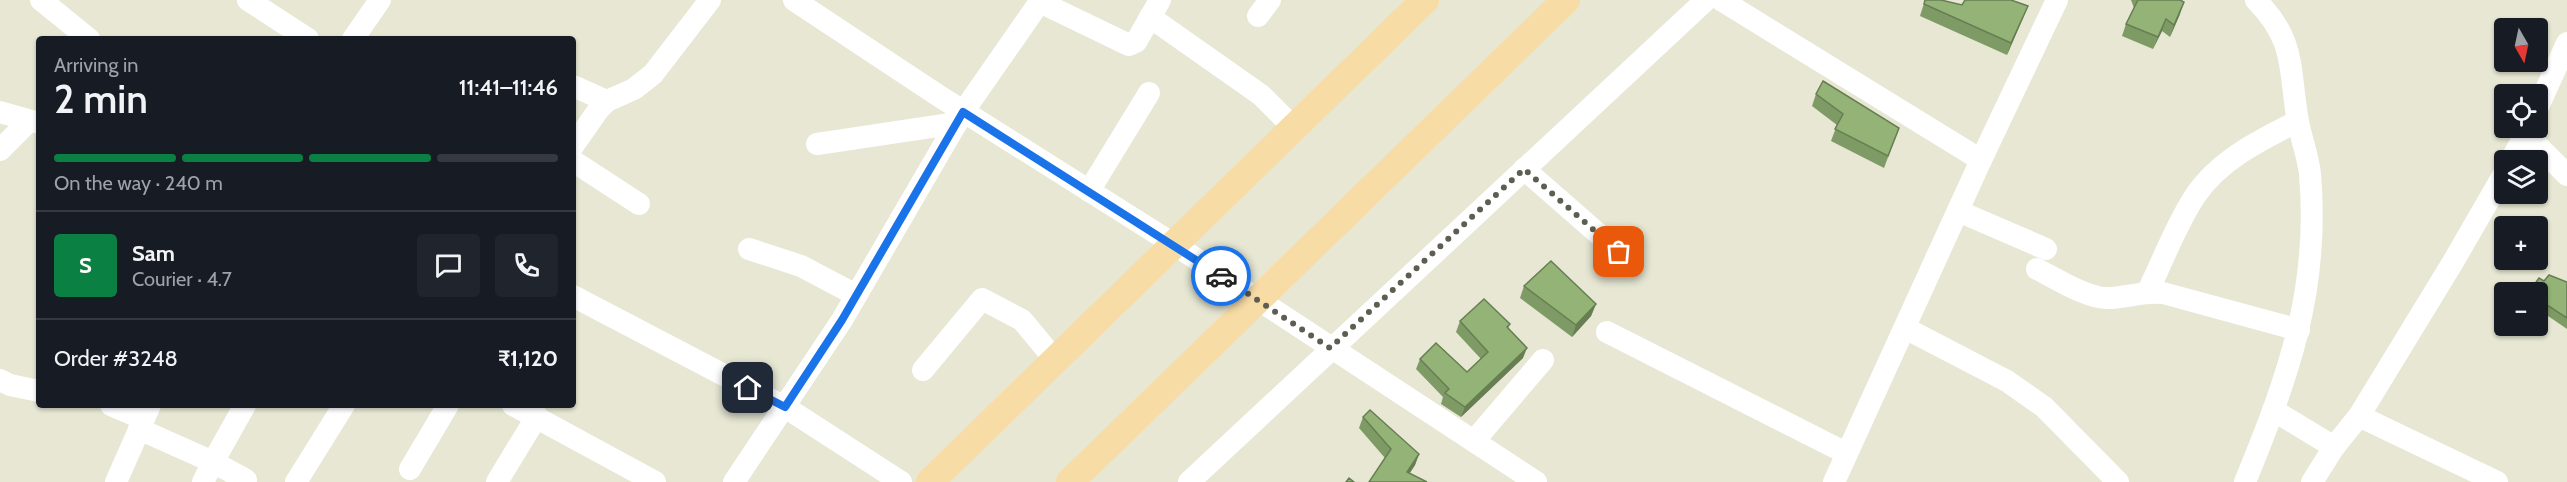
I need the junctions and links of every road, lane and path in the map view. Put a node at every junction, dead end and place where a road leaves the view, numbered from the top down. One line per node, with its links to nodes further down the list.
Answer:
1 (41, 0): 14 (street)
2 (249, 0): 15 (street)
3 (380, 0): 16 (street)
4 (710, 0): 21 (street)
5 (794, 0): 23 (street)
6 (1566, 0): 45 (main road)
7 (1706, 0): 33 (street)
8 (1721, 0): 31 (street)
9 (2057, 0): 31 (street)
10 (2256, 0): 24 (street)
11 (1040, 1): 13 (street); 23 (street)
12 (1412, 4): 26 (main road)
13 (1155, 9): 26 (street)
14 (85, 36)
15 (303, 36)
16 (355, 36)
17 (2567, 43): 18 (street)
18 (2548, 85)
19 (576, 87): 21 (street)
20 (1149, 93): 35 (street)
21 (607, 101): 28 (street)
22 (0, 112): 25 (street)
23 (960, 118): 29 (street); 35 (street); 43 (street)
24 (2298, 121): 42 (street); 47 (street)
25 (34, 122): 30 (street)
26 (1294, 128): 39 (main road)
27 (2533, 138): 34 (street)
28 (576, 142)
29 (817, 144)
30 (0, 150)
31 (1981, 160): 38 (street)
32 (576, 163): 37 (street)
33 (1524, 169): 41 (street); 49 (street)
34 (2567, 175)
35 (1089, 191): 39 (street)
36 (2494, 191): 63 (street)
37 (639, 204)
38 (1958, 211): 42 (street); 46 (street)
39 (1175, 245): 45 (street); 51 (main road)
40 (749, 249): 43 (street)
41 (1619, 252)
42 (2148, 291): 47 (street)
43 (856, 295): 55 (street)
44 (576, 298): 55 (street)
45 (1257, 301): 49 (street); 79 (main road)
46 (1905, 328): 67 (street); 82 (street)
47 (2300, 330): 61 (street)
48 (1607, 332): 67 (street)
49 (1330, 348): 65 (street); 80 (street)
50 (1543, 360): 65 (street)
51 (1056, 361): 52 (street); 78 (main road)
52 (923, 370)
53 (0, 380): 54 (street)
54 (36, 390)
55 (785, 407): 76 (street); 77 (street)
56 (119, 408): 64 (street)
57 (243, 408): 69 (street)
58 (342, 408): 73 (street)
59 (446, 408): 68 (street)
60 (520, 408): 62 (street)
61 (2274, 410): 66 (street); 83 (street)
62 (537, 416): 74 (street); 75 (street)
63 (2359, 416): 66 (street); 85 (street)
64 (144, 418): 69 (street); 72 (street)
65 (1473, 441): 70 (street)
66 (2334, 447): 84 (street)
67 (1846, 453): 81 (street)
68 (410, 469)
69 (208, 472): 71 (street)
70 (1520, 478)
71 (246, 480)
72 (116, 482)
73 (296, 482)
74 (497, 482)
75 (655, 482)
76 (734, 482)
77 (901, 482)
78 (930, 482)
79 (1070, 482)
80 (1189, 482)
81 (1834, 482)
82 (2118, 482)
83 (2245, 482)
84 (2312, 482)
85 (2497, 482)

